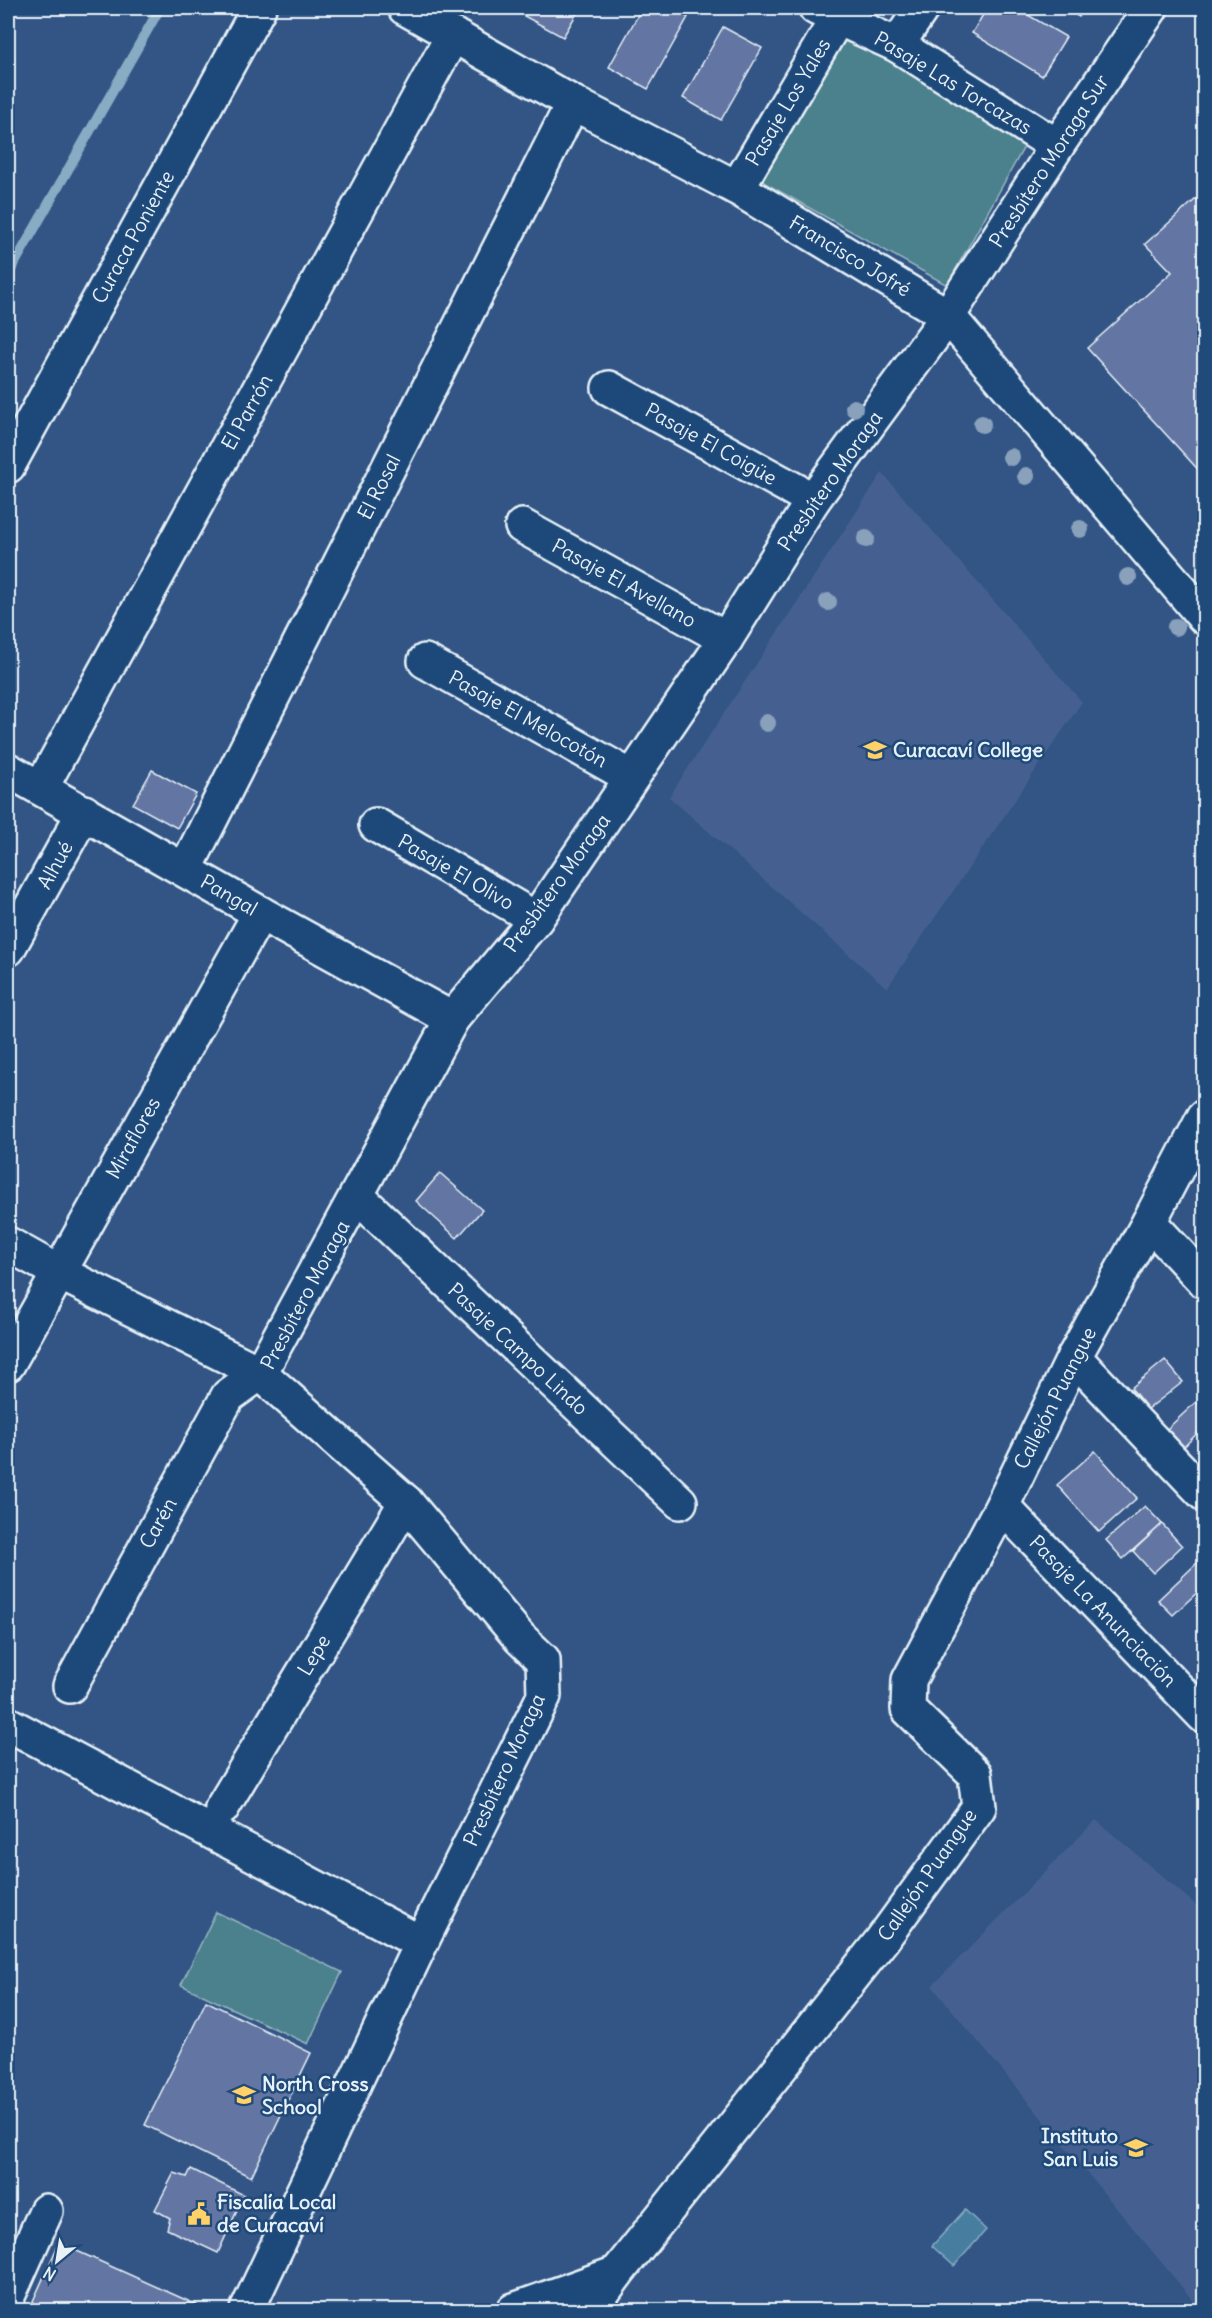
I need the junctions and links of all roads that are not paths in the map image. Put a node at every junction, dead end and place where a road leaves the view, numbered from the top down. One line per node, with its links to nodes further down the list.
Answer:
1 (259, 8): 13 (street, Curaca Poniente)
2 (405, 8): 6 (street, Francisco Jofré)
3 (922, 8): 7 (street)
4 (1151, 8): 9 (street, Presbítero Moraga Sur)
5 (827, 12): 7 (street, Pasaje Las Torcazas); 10 (street, Pasaje Los Yales)
6 (453, 35): 8 (street, Francisco Jofré); 21 (street, El Parrón)
7 (897, 45): 9 (street, Pasaje Las Torcazas)
8 (573, 104): 10 (street, Francisco Jofré); 24 (street, El Rosal)
9 (1057, 146): 11 (street, Presbítero Moraga Sur)
10 (737, 188): 11 (street, Francisco Jofré)
11 (948, 316): 14 (street, Presbítero Moraga); 16 (street, Francisco Jofré)
12 (609, 388): 14 (street, Pasaje El Coigüe)
13 (8, 466)
14 (813, 500): 17 (street, Presbítero Moraga)
15 (522, 526): 17 (street, Pasaje El Avellano)
16 (1204, 617)
17 (726, 639): 20 (street, Presbítero Moraga)
18 (425, 662): 20 (street, Pasaje El Melocotón)
19 (8, 770): 21 (street, Pangal)
20 (631, 777): 26 (street, Presbítero Moraga)
21 (41, 788): 22 (street, Pangal)
22 (84, 812): 24 (street, Pangal); 27 (street, Alhué)
23 (376, 825): 26 (street, Pasaje El Olivo)
24 (185, 870): 25 (street, Pangal)
25 (260, 913): 28 (street, Pangal); 33 (street, Miraflores)
26 (536, 919): 28 (street, Presbítero Moraga)
27 (8, 949)
28 (452, 1019): 30 (street, Presbítero Moraga)
29 (1204, 1117): 31 (street, Callejón Puangue)
30 (357, 1196): 37 (street, Presbítero Moraga); 40 (street, Pasaje Campo Lindo)
31 (1149, 1222): 34 (street); 35 (street, Callejón Puangue)
32 (8, 1244): 33 (street)
33 (58, 1272): 36 (street, Miraflores); 37 (street)
34 (1204, 1281)
35 (1074, 1357): 38 (street); 41 (street, Callejón Puangue)
36 (8, 1364)
37 (260, 1372): 39 (street, Presbítero Moraga); 42 (street, Carén)
38 (1204, 1494)
39 (406, 1502): 45 (street, Lepe); 46 (street, Presbítero Moraga)
40 (680, 1502)
41 (1002, 1506): 43 (street, Pasaje La Anunciación); 48 (street, Callejón Puangue)
42 (70, 1686)
43 (1204, 1716)
44 (8, 1724): 46 (street)
45 (222, 1808)
46 (421, 1943): 50 (street, Presbítero Moraga)
47 (46, 2211): 49 (street)
48 (617, 2273): 51 (street); 52 (street, Callejón Puangue)
49 (8, 2296)
50 (247, 2310)
51 (514, 2310)
52 (590, 2310)

